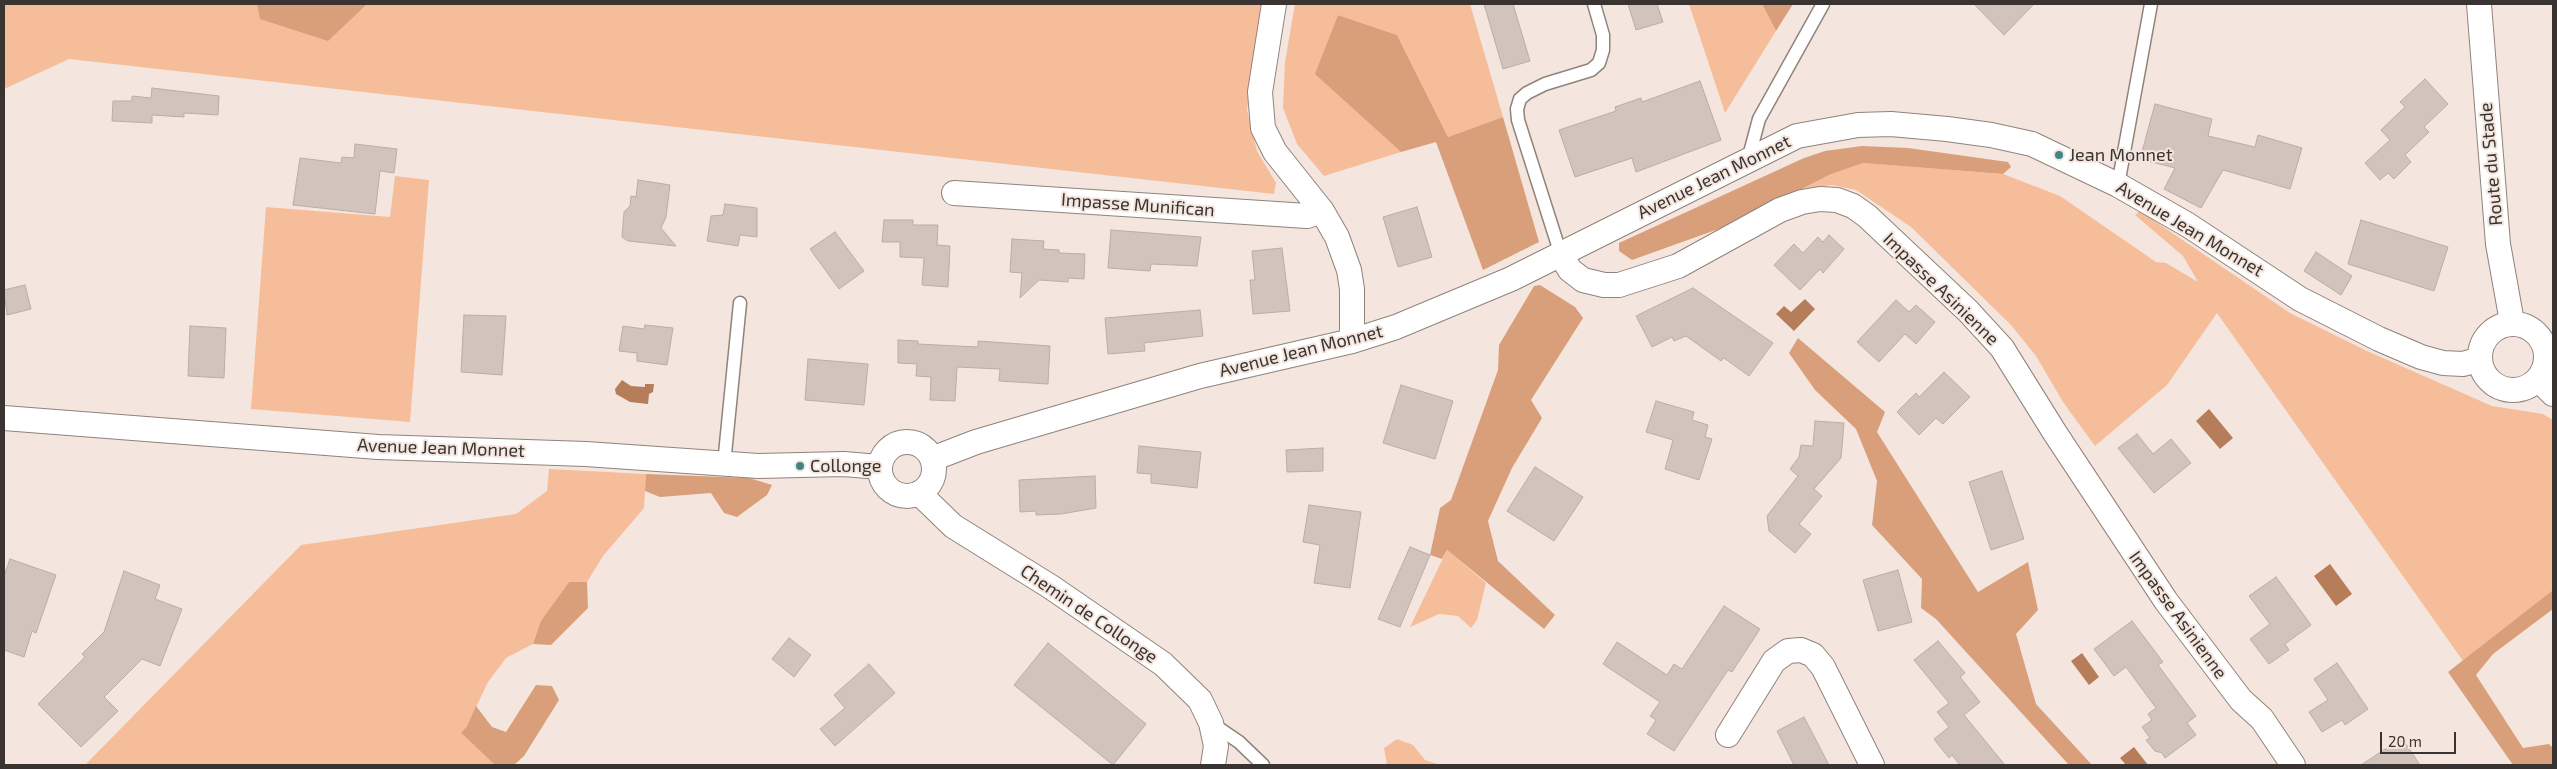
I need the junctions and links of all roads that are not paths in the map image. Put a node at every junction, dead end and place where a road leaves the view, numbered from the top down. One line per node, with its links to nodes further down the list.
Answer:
1 (1274, 4): 9 (street)
2 (1594, 4): 10 (lane)
3 (1824, 4): 6 (lane)
4 (2151, 4): 7 (lane)
5 (2479, 4): 12 (street, Route du Stade)
6 (1748, 160): 7 (street, Avenue Jean Monnet); 10 (street, Avenue Jean Monnet)
7 (2118, 185): 14 (street, Avenue Jean Monnet)
8 (954, 193): 9 (street, Impasse Munifican)
9 (1322, 211): 13 (street)
10 (1561, 255): 13 (street, Avenue Jean Monnet); 26 (street, Impasse Asinienne)
11 (740, 303): 18 (lane)
12 (2512, 322): 14 (street); 15 (street)
13 (1352, 341): 17 (street, Avenue Jean Monnet)
14 (2480, 359): 15 (street)
15 (2546, 387)
16 (4, 418): 18 (street, Avenue Jean Monnet)
17 (932, 459): 19 (street); 20 (street)
18 (724, 464): 19 (street, Avenue Jean Monnet)
19 (879, 467): 20 (street)
20 (919, 493): 21 (street, Chemin de Collonge)
21 (1211, 724): 23 (street, Chemin de Collonge); 24 (lane)
22 (1728, 735): 25 (street)
23 (1213, 765)
24 (1263, 765)
25 (1872, 765)
26 (2293, 765)

